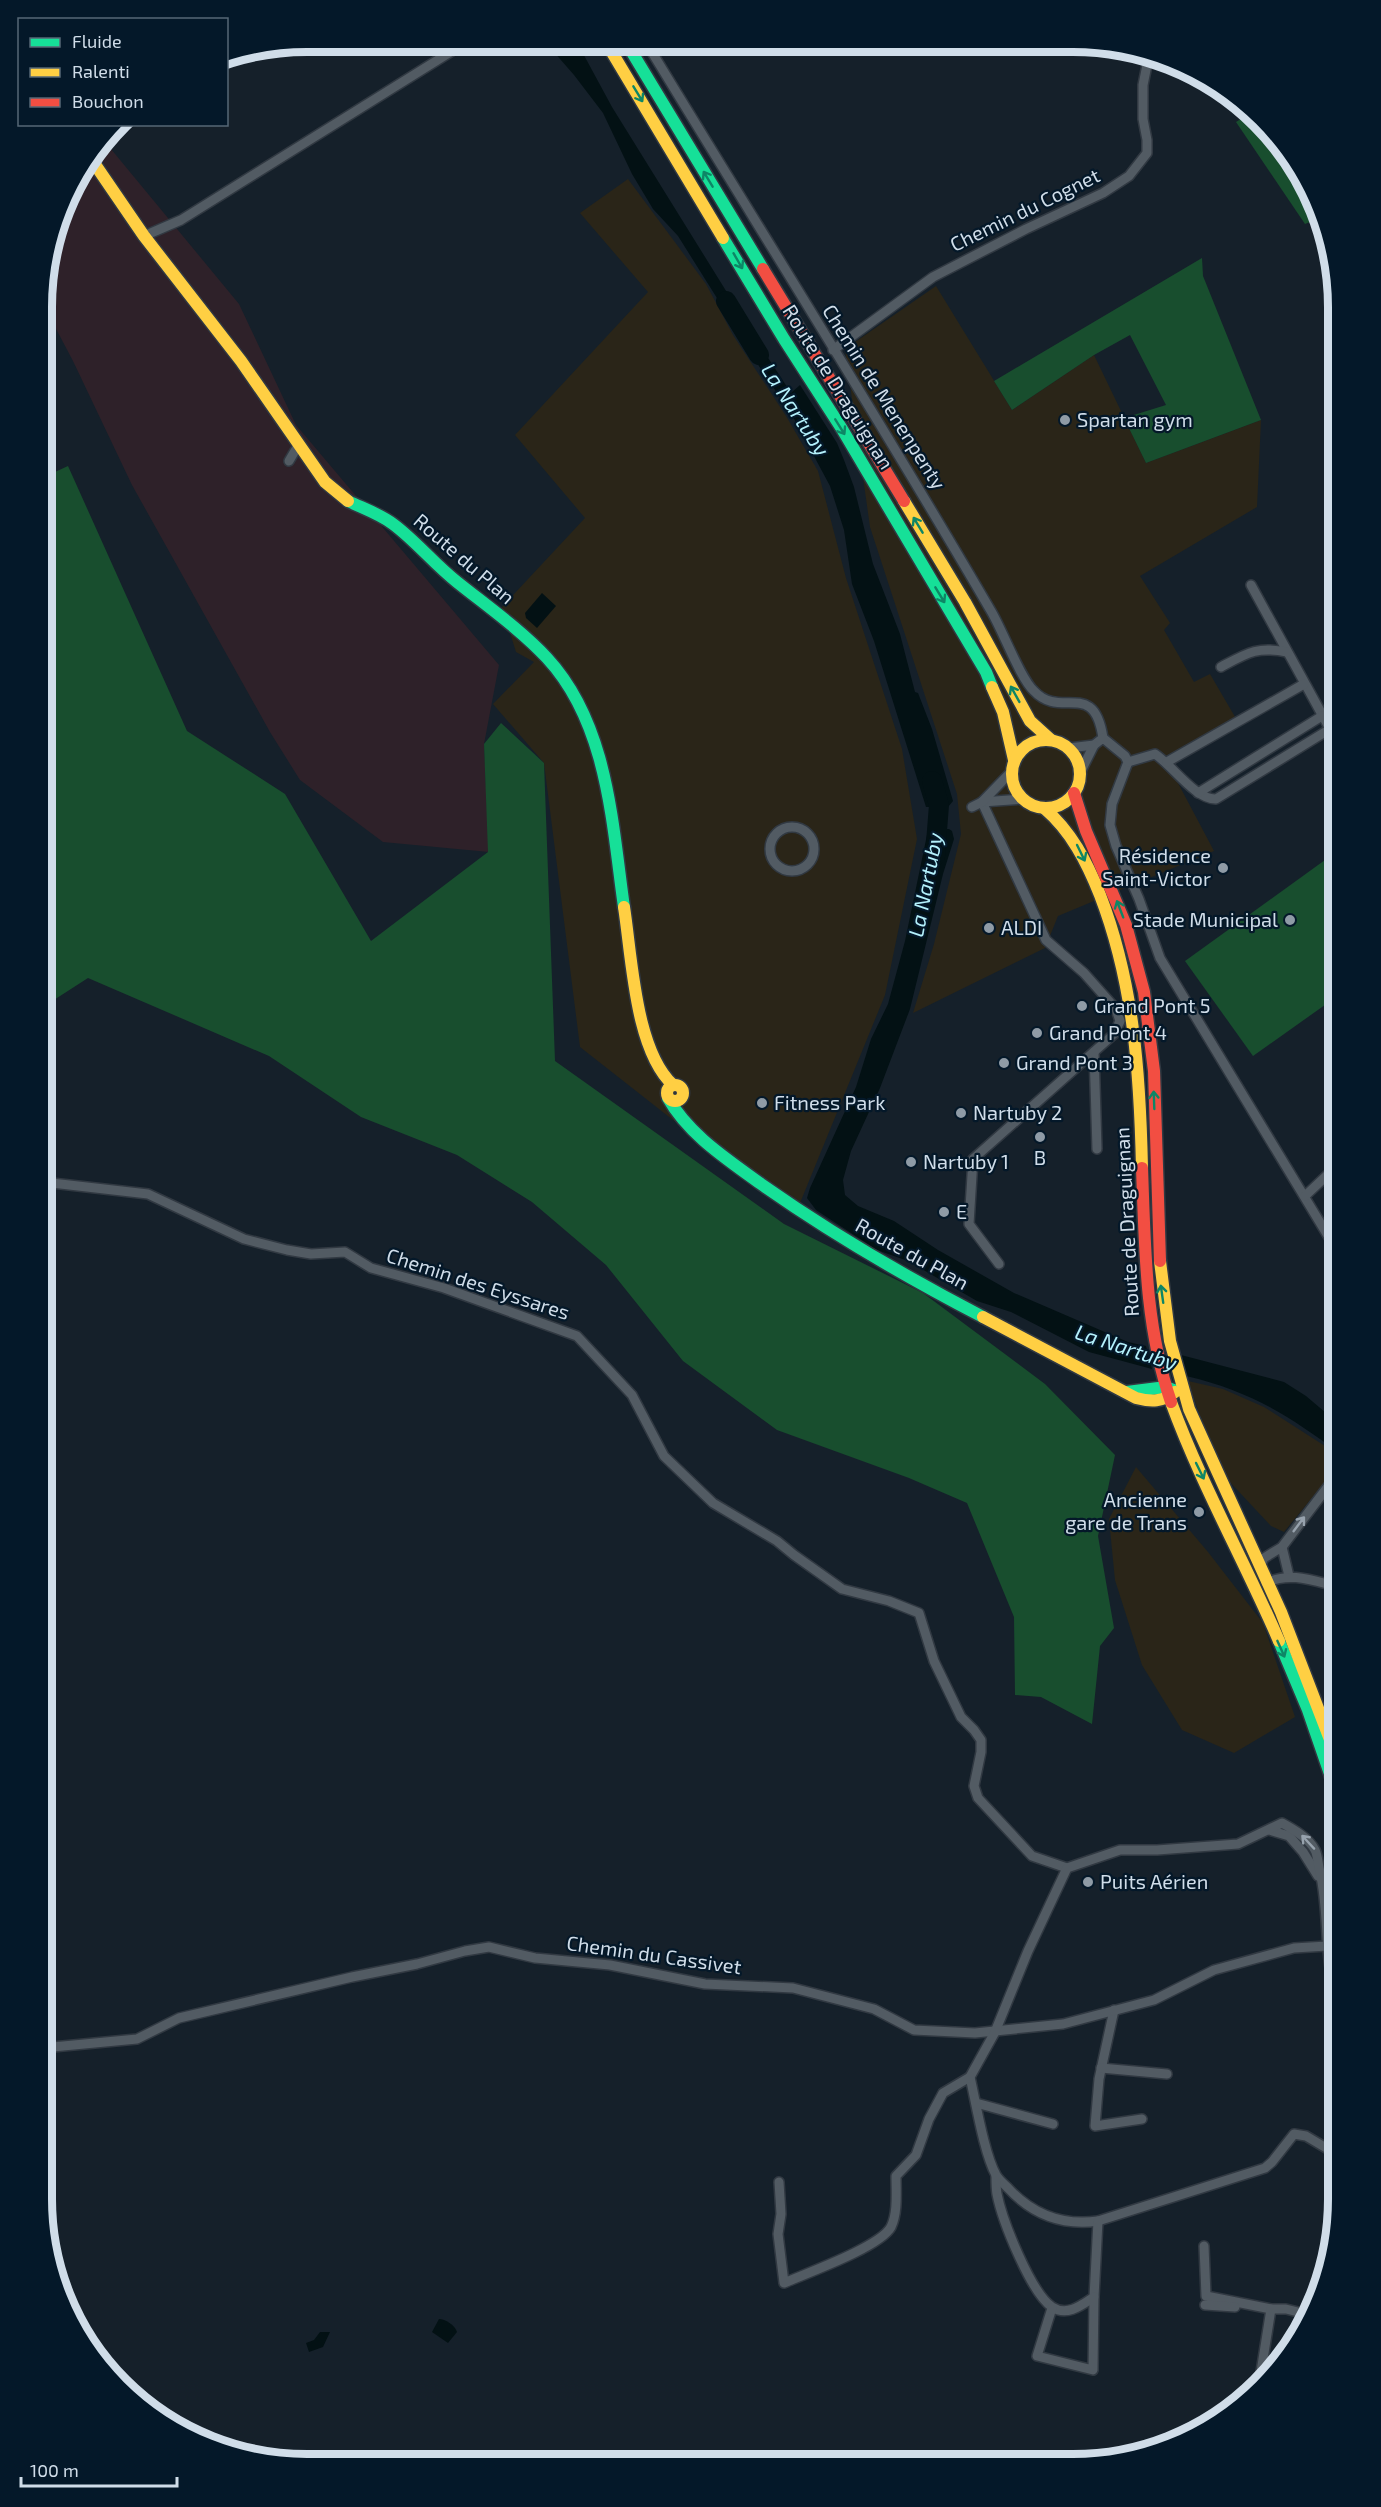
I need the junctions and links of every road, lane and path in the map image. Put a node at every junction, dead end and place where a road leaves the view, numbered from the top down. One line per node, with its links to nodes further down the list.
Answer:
1 (451, 52): 7 (street)
2 (612, 52): 24 (main road, Route de Draguignan, one-way to 24)
3 (632, 52): 19 (main road, Route de Draguignan, one-way to 3)
4 (652, 52): 8 (street, Chemin de Menenpenty)
5 (1148, 64): 8 (street, Chemin du Cognet)
6 (96, 166): 7 (main road, Route du Plan)
7 (144, 236): 9 (main road, Route du Plan)
8 (833, 350): 18 (street, Chemin de Menenpenty)
9 (298, 444): 10 (street); 40 (main road, Route du Plan)
10 (289, 461)
11 (1251, 585): 12 (street)
12 (1287, 652): 13 (street); 14 (street)
13 (1221, 667)
14 (1304, 684): 15 (street); 23 (street)
15 (1322, 716): 16 (street); 26 (street)
16 (1328, 726)
17 (1328, 730): 26 (street)
18 (1103, 738): 20 (street); 22 (street)
19 (1050, 740): 21 (main road); 24 (main road)
20 (1094, 745): 21 (street); 25 (street)
21 (1068, 748): 25 (main road)
22 (1128, 762): 23 (street); 37 (street)
23 (1167, 762): 26 (street)
24 (1013, 765): 28 (main road); 29 (street)
25 (1080, 773): 27 (main road)
26 (1198, 793)
27 (1074, 794): 31 (main road); 40 (main road, Route de Draguignan, one-way to 27)
28 (1023, 799): 29 (street); 31 (main road)
29 (982, 802): 30 (street); 33 (street)
30 (972, 807)
31 (1044, 808): 40 (main road, Route de Draguignan, one-way to 40)
32 (804, 868): 32 (street)
33 (1094, 1052): 34 (street); 39 (street)
34 (1097, 1149)
35 (1328, 1174): 37 (street)
36 (52, 1183): 51 (street, Chemin des Eyssares)
37 (1305, 1196): 38 (street)
38 (1328, 1235)
39 (999, 1264)
40 (1174, 1388): 42 (main road, Route de Draguignan, one-way to 42); 44 (main road, Route de Draguignan)
41 (1328, 1487): 43 (street, one-way to 41)
42 (1214, 1500): 44 (street); 48 (main road, Route de Draguignan)
43 (1282, 1547): 44 (street); 45 (street)
44 (1258, 1559): 46 (main road, Route de Draguignan)
45 (1289, 1576): 46 (street); 47 (street)
46 (1267, 1582): 48 (street); 49 (main road, Route de Draguignan)
47 (1328, 1585)
48 (1258, 1597): 50 (main road, Route de Draguignan, one-way to 50)
49 (1328, 1733)
50 (1328, 1768)
51 (1067, 1868): 52 (street); 55 (street)
52 (1327, 1946): 53 (street); 54 (street, Chemin du Cassivet)
53 (1328, 1953)
54 (1113, 2010): 55 (street, Chemin du Cassivet); 57 (street)
55 (995, 2032): 56 (street, Chemin du Cassivet); 59 (street)
56 (52, 2047)
57 (1101, 2068): 58 (street); 61 (street)
58 (1167, 2074)
59 (970, 2077): 60 (street); 65 (street)
60 (976, 2103): 62 (street); 64 (street)
61 (1142, 2119)
62 (1053, 2124)
63 (1328, 2148): 66 (street)
64 (996, 2176): 66 (street); 70 (street)
65 (779, 2182)
66 (1098, 2220): 68 (street)
67 (1204, 2246): 71 (street)
68 (1094, 2297): 70 (street); 70 (street)
69 (1205, 2305): 71 (street)
70 (1052, 2308)
71 (1270, 2310): 72 (street); 73 (street)
72 (1302, 2313)
73 (1261, 2373)

